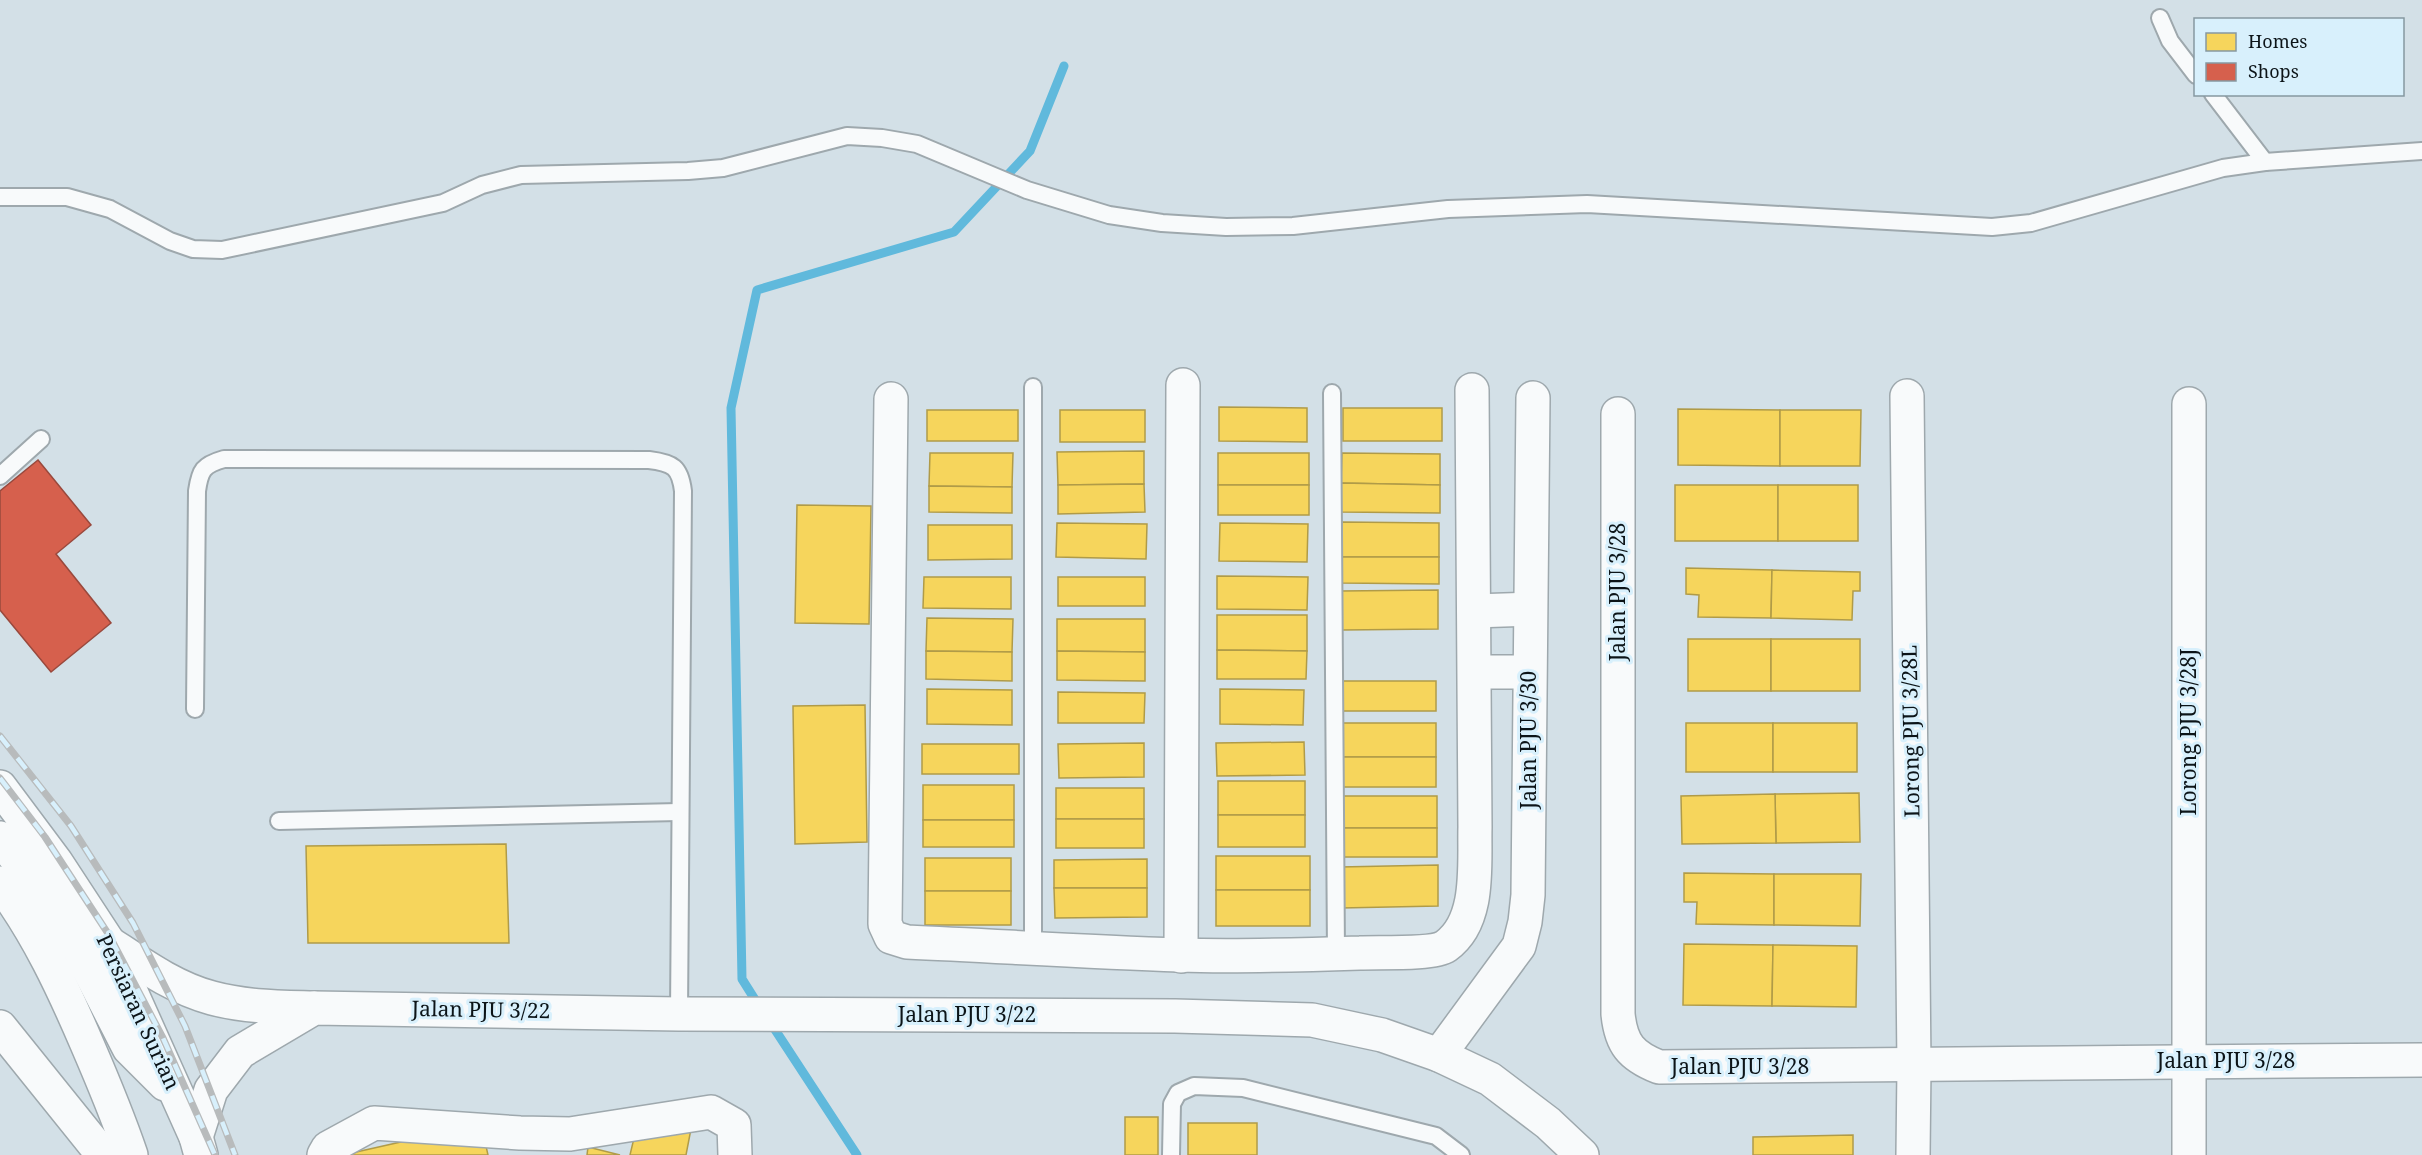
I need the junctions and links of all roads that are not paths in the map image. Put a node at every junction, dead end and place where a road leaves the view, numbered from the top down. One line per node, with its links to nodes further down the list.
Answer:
1 (2160, 18): 2 (lane)
2 (2194, 72)
3 (2215, 96): 5 (lane)
4 (2422, 151): 5 (lane)
5 (2265, 162): 6 (lane)
6 (0, 197)
7 (1183, 385): 31 (street)
8 (1033, 387): 29 (lane)
9 (1472, 390): 19 (street)
10 (1332, 393): 30 (lane)
11 (1908, 396): 38 (street, Lorong PJU 3/28L)
12 (1533, 398): 18 (street, Jalan PJU 3/30)
13 (891, 399): 29 (street)
14 (2188, 404): 36 (street, Lorong PJU 3/28J)
15 (1618, 414): 38 (street, Jalan PJU 3/28)
16 (41, 439): 17 (lane)
17 (0, 476)
18 (1530, 609): 19 (street); 21 (street, Jalan PJU 3/30)
19 (1474, 611): 20 (street)
20 (1474, 672): 21 (street); 30 (street)
21 (1529, 672): 35 (street, Jalan PJU 3/30)
22 (195, 709): 24 (lane)
23 (0, 787): 28 (street, Persiaran Surian)
24 (679, 812): 25 (lane); 33 (lane)
25 (279, 821)
26 (0, 838): 39 (street)
27 (0, 883): 42 (street)
28 (109, 943): 32 (street, Jalan PJU 3/22); 39 (street, Persiaran Surian)
29 (1033, 948): 31 (street)
30 (1336, 954): 31 (street)
31 (1181, 956)
32 (314, 1008): 33 (street, Jalan PJU 3/22); 40 (street)
33 (679, 1014): 35 (street, Jalan PJU 3/22)
34 (0, 1027): 41 (street)
35 (1439, 1055): 47 (street, Jalan PJU 3/22)
36 (2190, 1060): 37 (street, Jalan PJU 3/28); 38 (street, Jalan PJU 3/28); 49 (street, Lorong PJU 3/28J)
37 (2422, 1060)
38 (1914, 1066): 48 (street, Lorong PJU 3/28L)
39 (178, 1098): 40 (street, Persiaran Surian)
40 (199, 1146)
41 (103, 1155)
42 (131, 1155)
43 (324, 1155): 44 (street)
44 (735, 1155)
45 (1171, 1155): 46 (lane)
46 (1461, 1155)
47 (1582, 1155)
48 (1913, 1155)
49 (2189, 1155)

